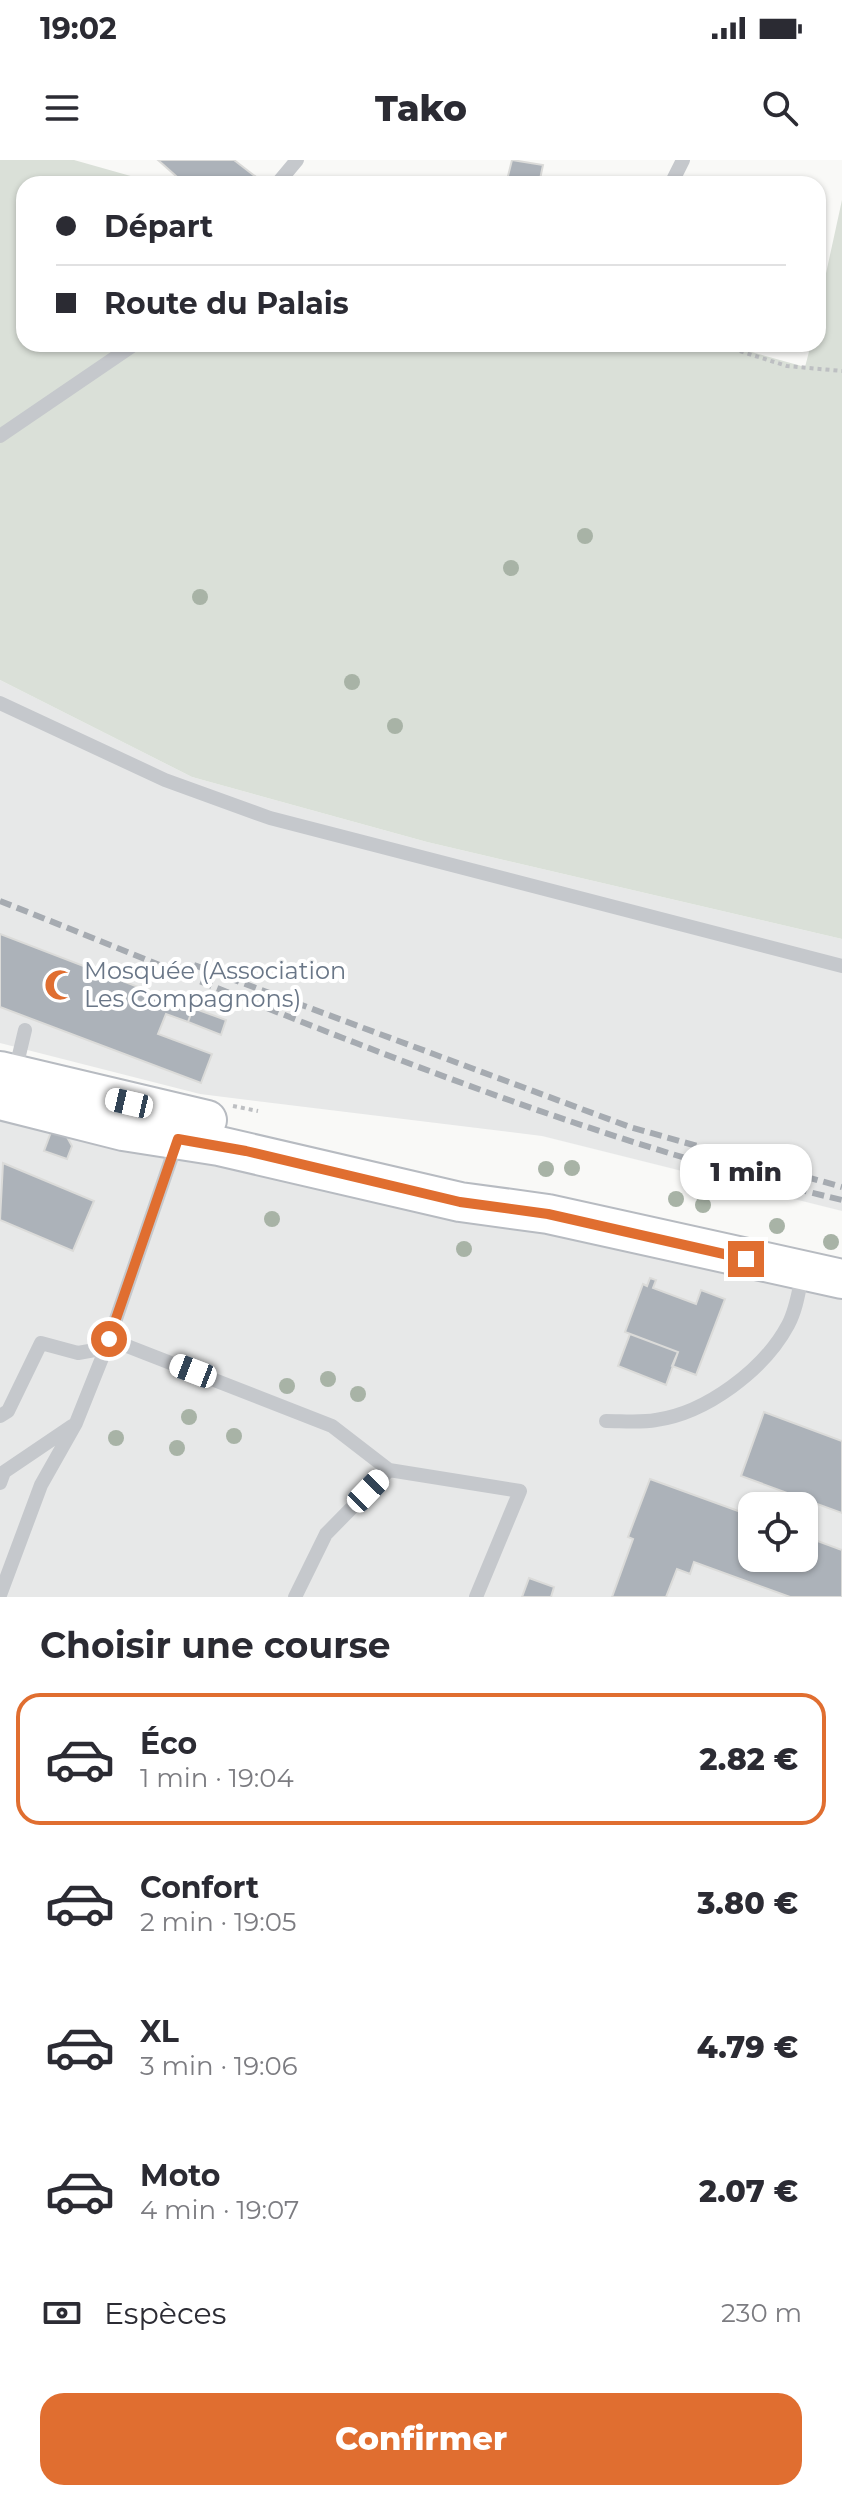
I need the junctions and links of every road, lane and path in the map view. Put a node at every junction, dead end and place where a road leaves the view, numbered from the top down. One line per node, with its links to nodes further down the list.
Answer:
1 (297, 160): 2 (lane)
2 (284, 176)
3 (123, 352): 6 (lane)
4 (742, 352): 5 (path)
5 (842, 371)
6 (0, 436)
7 (0, 703): 8 (lane)
8 (842, 966)
9 (25, 1030): 10 (lane)
10 (4, 1083): 11 (main road)
11 (181, 1127): 12 (main road); 14 (lane)
12 (803, 1271): 13 (main road); 16 (lane)
13 (842, 1279)
14 (108, 1344): 15 (lane); 17 (lane); 18 (lane)
15 (0, 1416)
16 (606, 1421)
17 (76, 1423): 19 (lane); 20 (lane)
18 (389, 1470): 21 (lane); 22 (lane)
19 (0, 1483)
20 (0, 1595)
21 (295, 1597)
22 (476, 1597)

